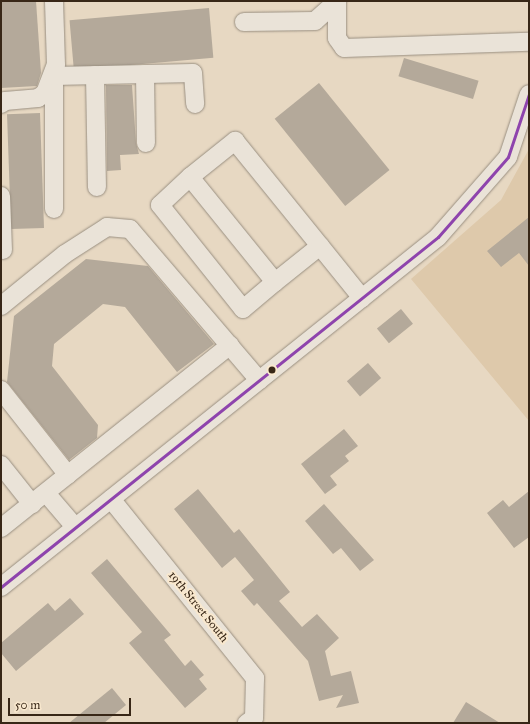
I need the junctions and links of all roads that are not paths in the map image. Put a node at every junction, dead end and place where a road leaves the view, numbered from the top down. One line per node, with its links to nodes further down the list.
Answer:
1 (54, 1): 7 (street)
2 (337, 1): 3 (street); 4 (street)
3 (244, 22)
4 (529, 42)
5 (145, 74): 6 (street); 10 (street); 11 (street)
6 (95, 75): 7 (street); 13 (street)
7 (54, 76): 9 (street); 15 (street)
8 (529, 94): 19 (street)
9 (1, 104)
10 (195, 104)
11 (146, 143)
12 (190, 177): 16 (street); 18 (street); 18 (street)
13 (97, 187)
14 (1, 196): 17 (street)
15 (54, 209)
16 (320, 246): 18 (street); 19 (street)
17 (3, 250)
18 (275, 282)
19 (362, 298): 22 (street)
20 (1, 306): 21 (street)
21 (230, 345): 22 (street); 25 (street)
22 (259, 380): 27 (street)
23 (1, 390): 25 (street)
24 (1, 465): 28 (street)
25 (68, 476): 26 (street)
26 (46, 493): 28 (street); 29 (street)
27 (111, 499): 29 (street); 32 (street, 19th Street South)
28 (32, 504): 30 (street)
29 (75, 527): 31 (street)
30 (1, 528)
31 (1, 587)
32 (247, 723)

